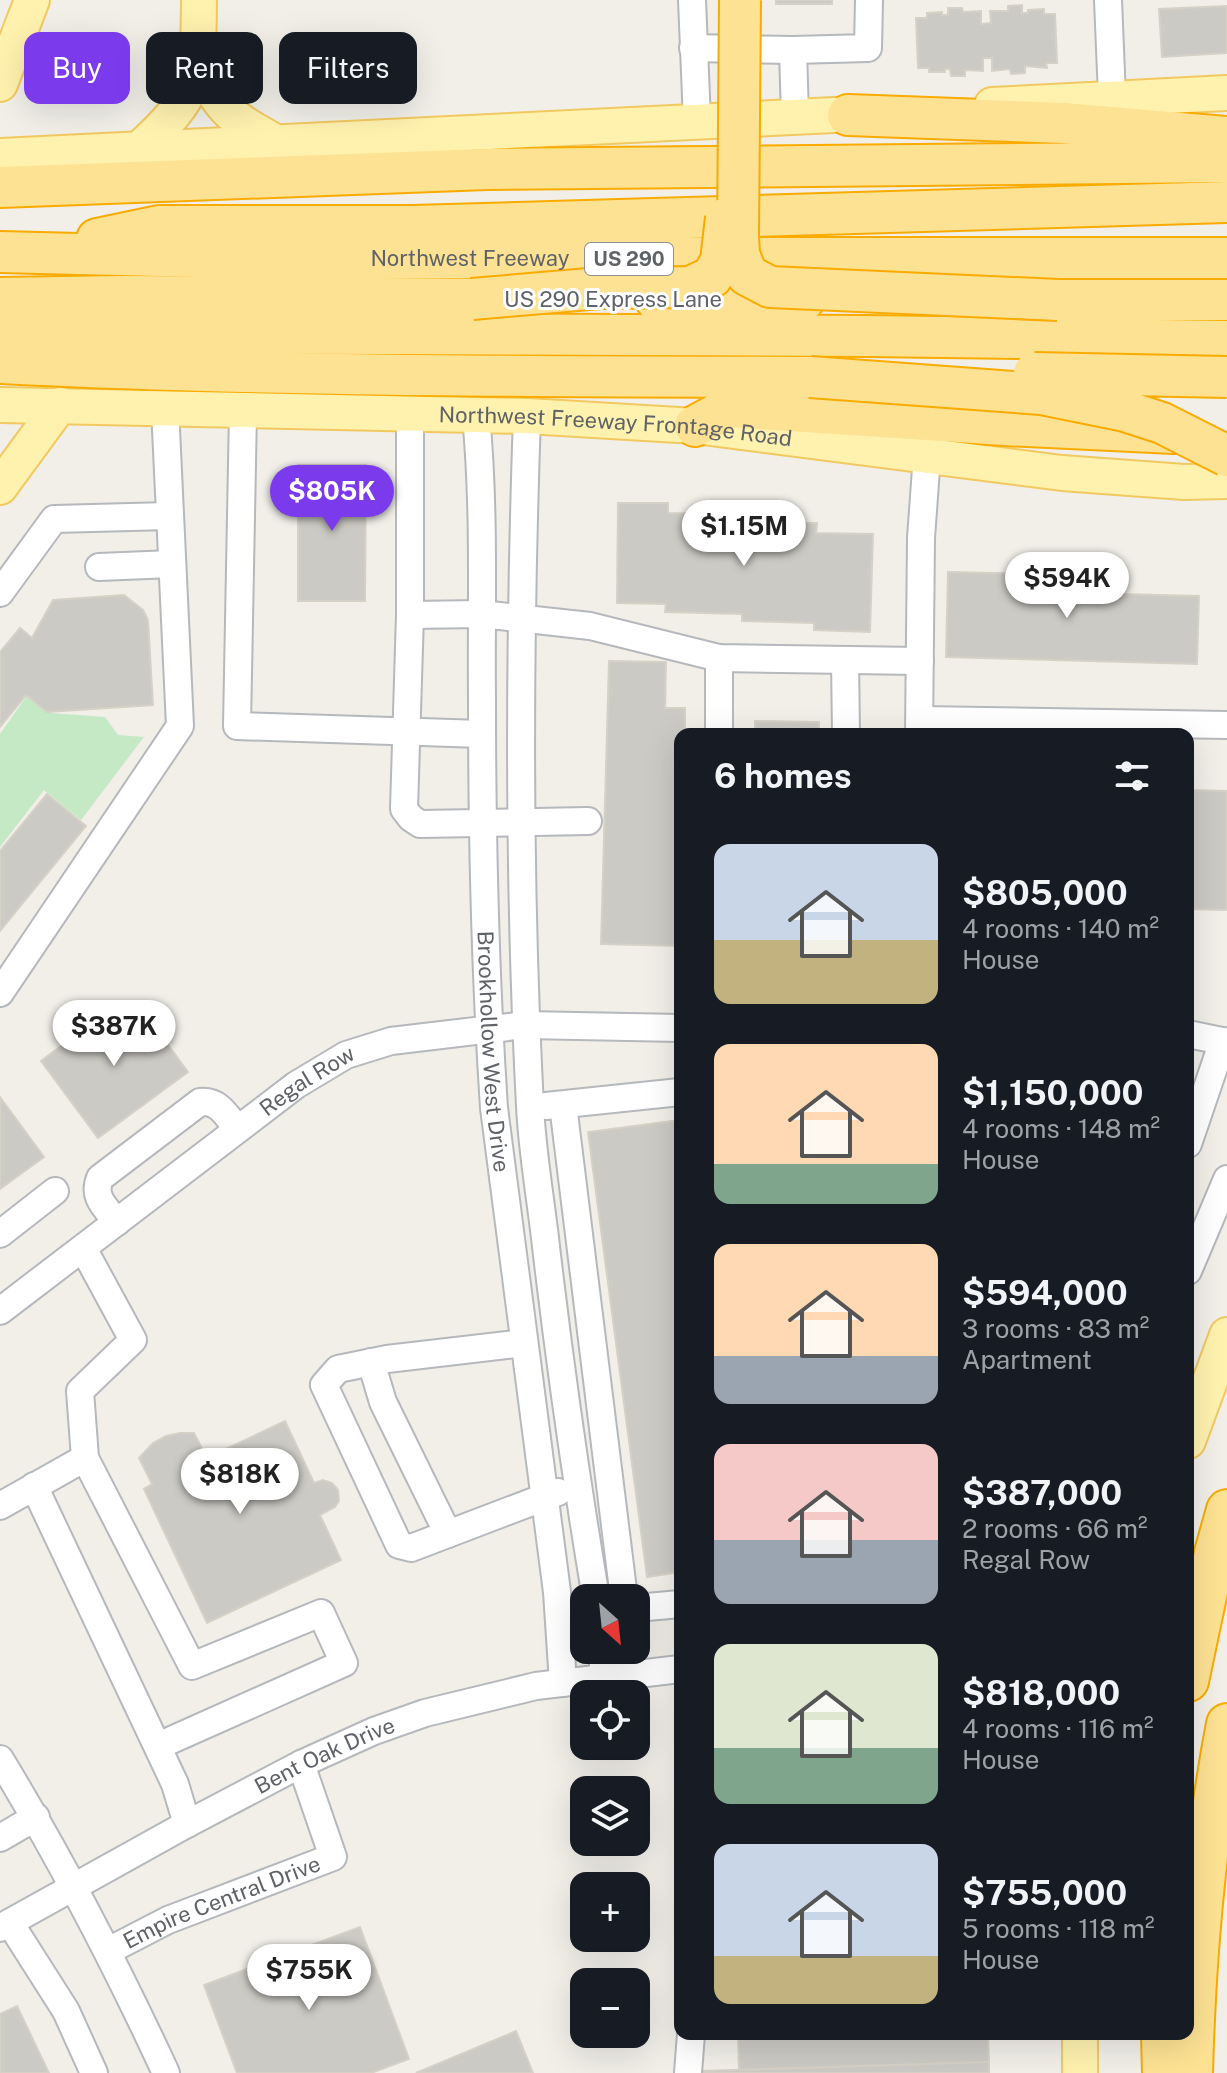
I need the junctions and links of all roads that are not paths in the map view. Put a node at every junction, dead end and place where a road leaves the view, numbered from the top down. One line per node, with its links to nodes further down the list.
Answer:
1 (32, 0): 11 (main road)
2 (199, 0): 8 (main road)
3 (692, 0): 9 (street)
4 (727, 0): 31 (highway, bridge)
5 (740, 0): 32 (highway, bridge)
6 (869, 0): 10 (street)
7 (1108, 0): 13 (street)
8 (199, 32)
9 (693, 48): 10 (street); 18 (street)
10 (793, 50): 17 (street)
11 (0, 84)
12 (1227, 93): 13 (main road)
13 (1112, 97): 16 (main road)
14 (182, 104): 21 (main road)
15 (221, 104): 20 (main road)
16 (848, 115): 17 (main road); 19 (highway)
17 (795, 117): 18 (main road)
18 (697, 121): 20 (main road)
19 (1227, 137)
20 (275, 141): 21 (main road)
21 (139, 149): 22 (main road)
22 (0, 156)
23 (1227, 162): 24 (highway)
24 (0, 187)
25 (1227, 202): 26 (highway)
26 (1183, 203): 27 (highway); 28 (highway)
27 (1227, 208)
28 (15, 253): 29 (highway, Northwest Freeway / US 290)
29 (1227, 258)
30 (0, 298): 31 (highway, US 290 Express Lane)
31 (472, 299): 32 (highway, US 290 Express Lane, bridge)
32 (1058, 300): 33 (highway, US 290 Express Lane)
33 (1227, 300)
34 (0, 336): 35 (highway)
35 (866, 336): 36 (highway); 40 (highway)
36 (1227, 341)
37 (0, 363): 38 (highway)
38 (810, 377): 39 (highway, bridge); 51 (highway, bridge)
39 (1227, 377)
40 (1227, 389)
41 (0, 405): 42 (main road, Northwest Freeway Frontage Road)
42 (60, 405): 43 (main road, Northwest Freeway Frontage Road); 53 (main road)
43 (165, 408): 44 (main road, Northwest Freeway Frontage Road); 54 (street)
44 (243, 411): 45 (main road, Northwest Freeway Frontage Road); 69 (street)
45 (410, 415): 46 (main road, Northwest Freeway Frontage Road); 60 (street)
46 (476, 416): 47 (main road, Northwest Freeway Frontage Road); 59 (street, Brookhollow West Drive)
47 (527, 416): 48 (main road, Northwest Freeway Frontage Road); 61 (street, Brookhollow West Drive)
48 (695, 426): 49 (highway); 50 (main road, Northwest Freeway Frontage Road)
49 (1227, 435)
50 (927, 455): 52 (main road, Northwest Freeway Frontage Road); 64 (street)
51 (1227, 456)
52 (1227, 481)
53 (0, 487)
54 (169, 516): 55 (street); 56 (street)
55 (8, 564): 58 (street)
56 (172, 564): 57 (street); 74 (street)
57 (99, 567)
58 (0, 593)
59 (481, 614): 60 (street); 61 (street); 70 (street, Brookhollow West Drive)
60 (410, 615): 69 (street)
61 (522, 620): 62 (street); 73 (street, Brookhollow West Drive)
62 (719, 658): 63 (street); 67 (street)
63 (845, 660): 64 (street); 68 (street)
64 (920, 661): 66 (street)
65 (1227, 725): 66 (street)
66 (920, 727)
67 (719, 728)
68 (846, 728)
69 (408, 732): 70 (street); 72 (street)
70 (482, 734): 72 (street, Brookhollow West Drive)
71 (588, 821): 73 (street)
72 (483, 823): 73 (street); 77 (street, Brookhollow West Drive)
73 (520, 823): 75 (street, Brookhollow West Drive)
74 (0, 993)
75 (525, 1025): 76 (street, Regal Row); 77 (street, Regal Row); 82 (street, Brookhollow West Drive)
76 (674, 1028)
77 (487, 1030): 84 (street, Regal Row); 90 (street, Brookhollow West Drive)
78 (1194, 1035): 79 (street)
79 (1225, 1041): 83 (street)
80 (674, 1093): 81 (street)
81 (563, 1105): 82 (street); 106 (street)
82 (530, 1107): 88 (street, Brookhollow West Drive)
83 (1194, 1127)
84 (237, 1129): 87 (street, Regal Row); 87 (street)
85 (1227, 1179): 92 (street)
86 (55, 1191): 89 (street)
87 (117, 1222): 91 (street, Regal Row)
88 (545, 1232): 90 (street); 99 (street, Brookhollow West Drive)
89 (0, 1234)
90 (510, 1236): 95 (street, Brookhollow West Drive)
91 (83, 1248): 93 (street, Regal Row); 98 (street)
92 (1194, 1250)
93 (3, 1302)
94 (1227, 1335): 97 (main road)
95 (524, 1343): 96 (street); 101 (street, Brookhollow West Drive)
96 (371, 1362): 104 (street); 104 (street)
97 (1194, 1425)
98 (85, 1458): 100 (street); 115 (street)
99 (577, 1485): 101 (street); 105 (street, Brookhollow West Drive)
100 (34, 1486): 102 (street); 115 (street)
101 (544, 1497): 104 (street); 113 (street, Brookhollow West Drive)
102 (0, 1506)
103 (1227, 1510): 109 (highway)
104 (448, 1534)
105 (594, 1584)
106 (622, 1584)
107 (674, 1605): 108 (street)
108 (650, 1607)
109 (1194, 1653)
110 (603, 1664): 112 (street)
111 (674, 1670): 112 (street, Bent Oak Drive)
112 (604, 1678): 113 (street, Bent Oak Drive)
113 (563, 1683): 117 (street, Bent Oak Drive)
114 (1227, 1724): 124 (highway)
115 (158, 1746): 119 (street)
116 (0, 1759): 118 (street, Empire Central Drive)
117 (301, 1764): 119 (street, Bent Oak Drive); 123 (street, Empire Central Drive)
118 (36, 1817): 120 (street); 121 (street, Empire Central Drive)
119 (187, 1824): 121 (street, Bent Oak Drive)
120 (0, 1838)
121 (74, 1887): 122 (street, Bent Oak Drive); 123 (street, Empire Central Drive)
122 (5, 1925): 129 (street)
123 (108, 1951): 130 (street, Empire Central Drive)
124 (1194, 2033)
125 (691, 2040): 131 (street)
126 (1080, 2040): 132 (main road)
127 (1162, 2040): 133 (highway)
128 (1194, 2040): 134 (highway)
129 (94, 2073)
130 (166, 2073)
131 (688, 2073)
132 (1080, 2073)
133 (1163, 2073)
134 (1192, 2073)

